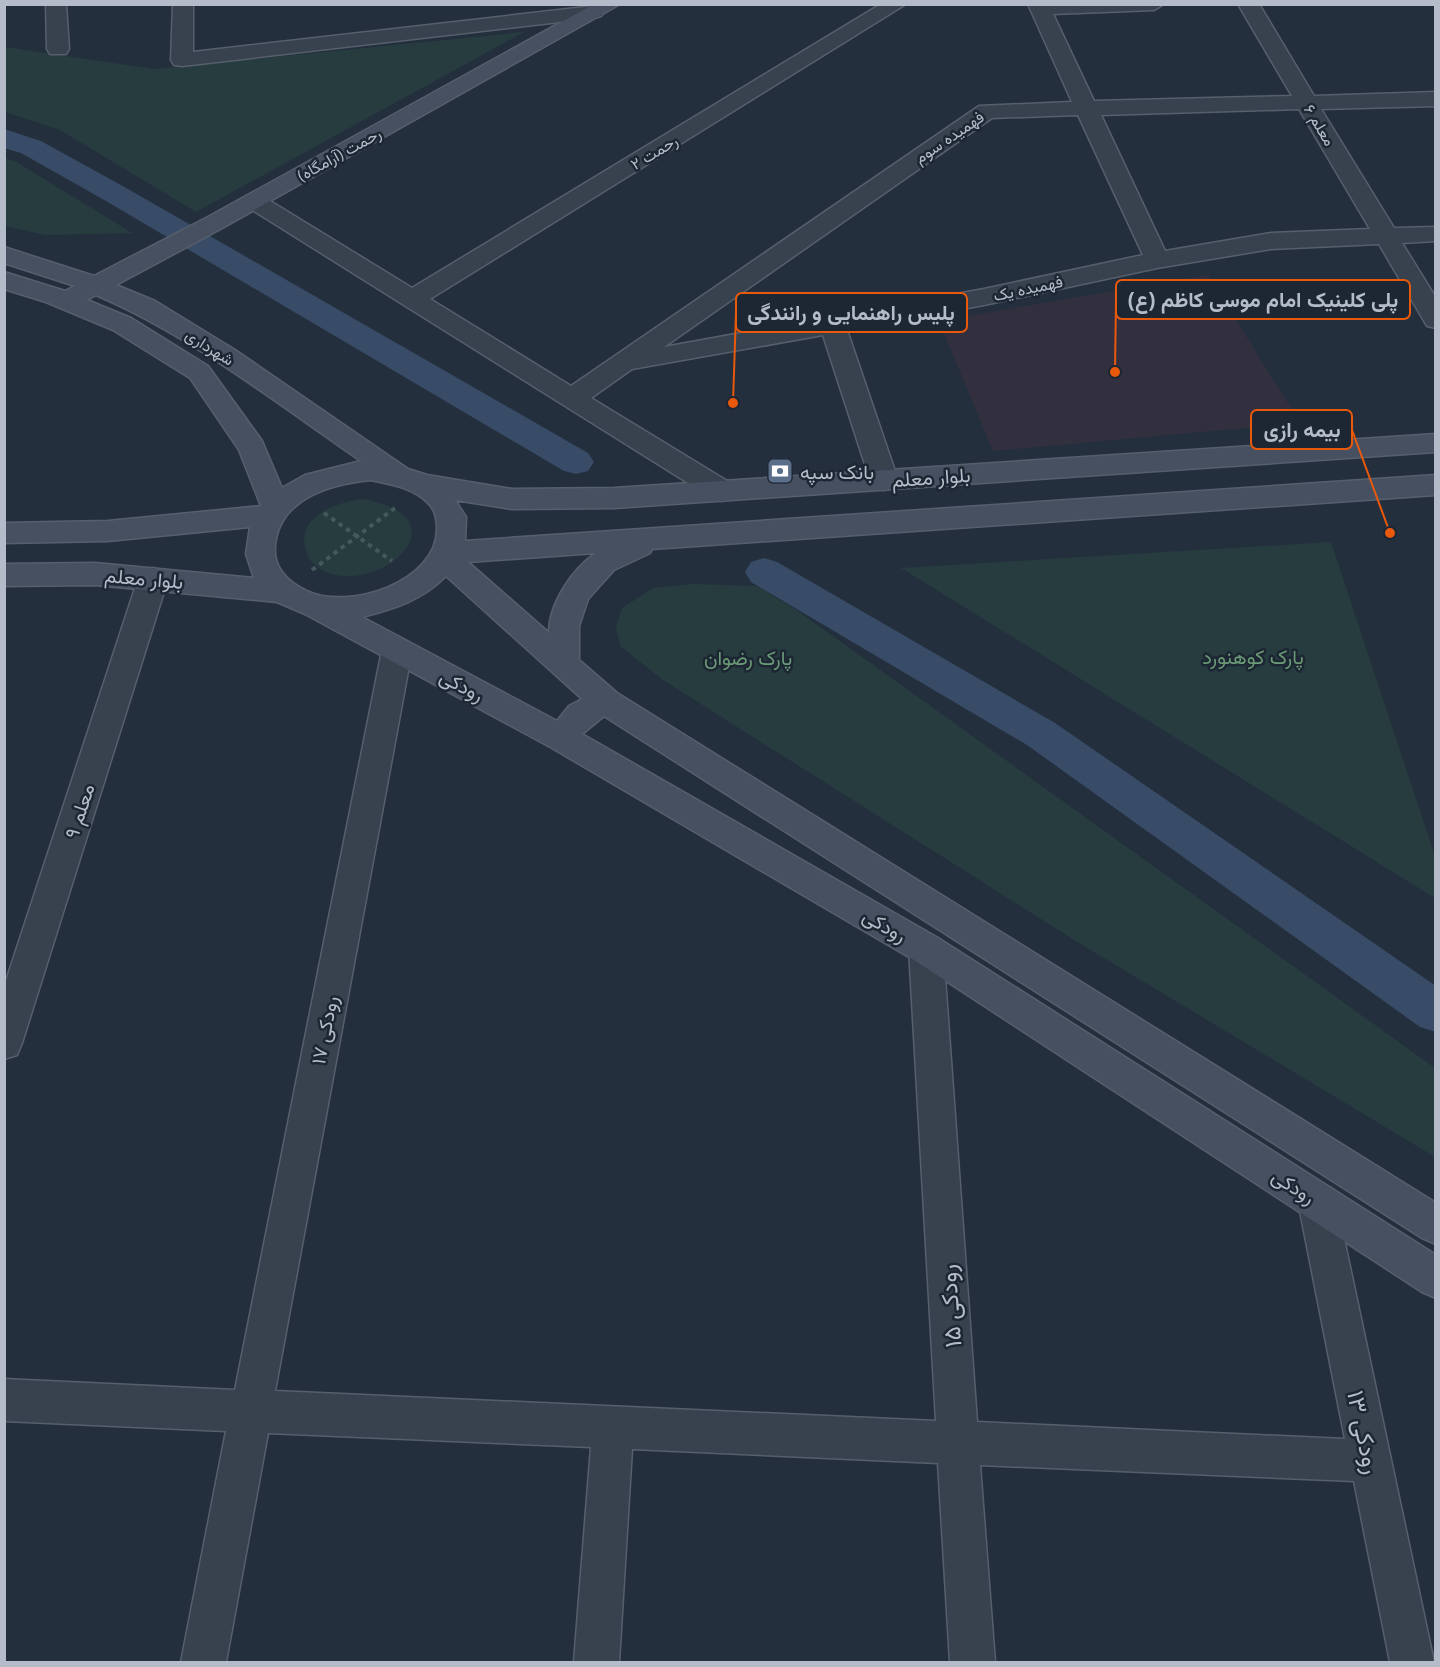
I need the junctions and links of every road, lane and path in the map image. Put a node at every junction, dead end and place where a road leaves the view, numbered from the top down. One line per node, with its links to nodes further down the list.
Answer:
1 (56, 4): 9 (street)
2 (183, 4): 8 (street)
3 (896, 4): 20 (street, رحمت ۲)
4 (1154, 4): 6 (street)
5 (1248, 4): 11 (street, معلم ۶)
6 (1039, 6): 12 (street)
7 (602, 8): 8 (street); 13 (main road, رحمت (آرامگاه))
8 (549, 11)
9 (58, 48)
10 (1436, 99): 11 (street, فهمیده سوم)
11 (1306, 102): 12 (street, فهمیده سوم); 15 (street, معلم ۶)
12 (1086, 107): 17 (street); 24 (street, فهمیده سوم)
13 (254, 201): 19 (main road, رحمت (آرامگاه)); 20 (street)
14 (1436, 234): 15 (street, فهمیده یک)
15 (1389, 241): 17 (street, فهمیده یک); 22 (street, معلم ۶)
16 (4, 255): 19 (main road, شهرداری)
17 (1157, 260): 23 (street, فهمیده یک)
18 (4, 280): 21 (main road, شهرداری)
19 (95, 286): 21 (main road, رحمت (آرامگاه)); 27 (main road, شهرداری)
20 (412, 299): 25 (street)
21 (66, 301): 32 (main road, شهرداری)
22 (1436, 320)
23 (832, 324): 24 (street, فهمیده یک); 28 (street)
24 (624, 363): 25 (street, فهمیده سوم)
25 (572, 398): 31 (street)
26 (1436, 443): 28 (main road, بلوار معلم)
27 (398, 473): 29 (main road); 32 (main road)
28 (884, 480): 31 (main road, بلوار معلم)
29 (427, 485): 31 (main road, بلوار معلم); 35 (path); 37 (main road)
30 (1436, 485): 36 (main road)
31 (722, 491)
32 (280, 505): 33 (main road); 35 (path); 42 (main road)
33 (108, 531): 34 (main road); 38 (main road)
34 (4, 533)
35 (357, 536): 41 (path); 42 (path)
36 (656, 539): 37 (main road); 45 (main road)
37 (447, 556): 41 (main road); 45 (main road, رودکی)
38 (95, 574): 39 (main road, بلوار معلم); 40 (main road, بلوار معلم)
39 (4, 575)
40 (153, 579): 42 (main road, بلوار معلم); 49 (street, معلم ۹)
41 (424, 583): 43 (main road)
42 (282, 591): 43 (main road, رودکی)
43 (314, 606): 44 (main road, رودکی)
44 (397, 650): 47 (main road, رودکی); 54 (street, رودکی ۱۷)
45 (564, 664): 46 (main road, رودکی)
46 (606, 702): 47 (main road); 51 (main road, رودکی)
47 (563, 739): 48 (main road, رودکی)
48 (926, 949): 50 (main road, رودکی); 56 (street, رودکی ۱۵)
49 (4, 1043)
50 (1317, 1201): 52 (main road, رودکی); 57 (street, رودکی ۱۳)
51 (1436, 1225)
52 (1436, 1278)
53 (4, 1400): 54 (street)
54 (251, 1411): 55 (street); 58 (street, رودکی ۱۷)
55 (613, 1426): 56 (street); 59 (street)
56 (958, 1442): 57 (street); 60 (street, رودکی ۱۵)
57 (1371, 1461): 61 (street, رودکی ۱۳)
58 (203, 1662)
59 (596, 1662)
60 (972, 1662)
61 (1412, 1662)

